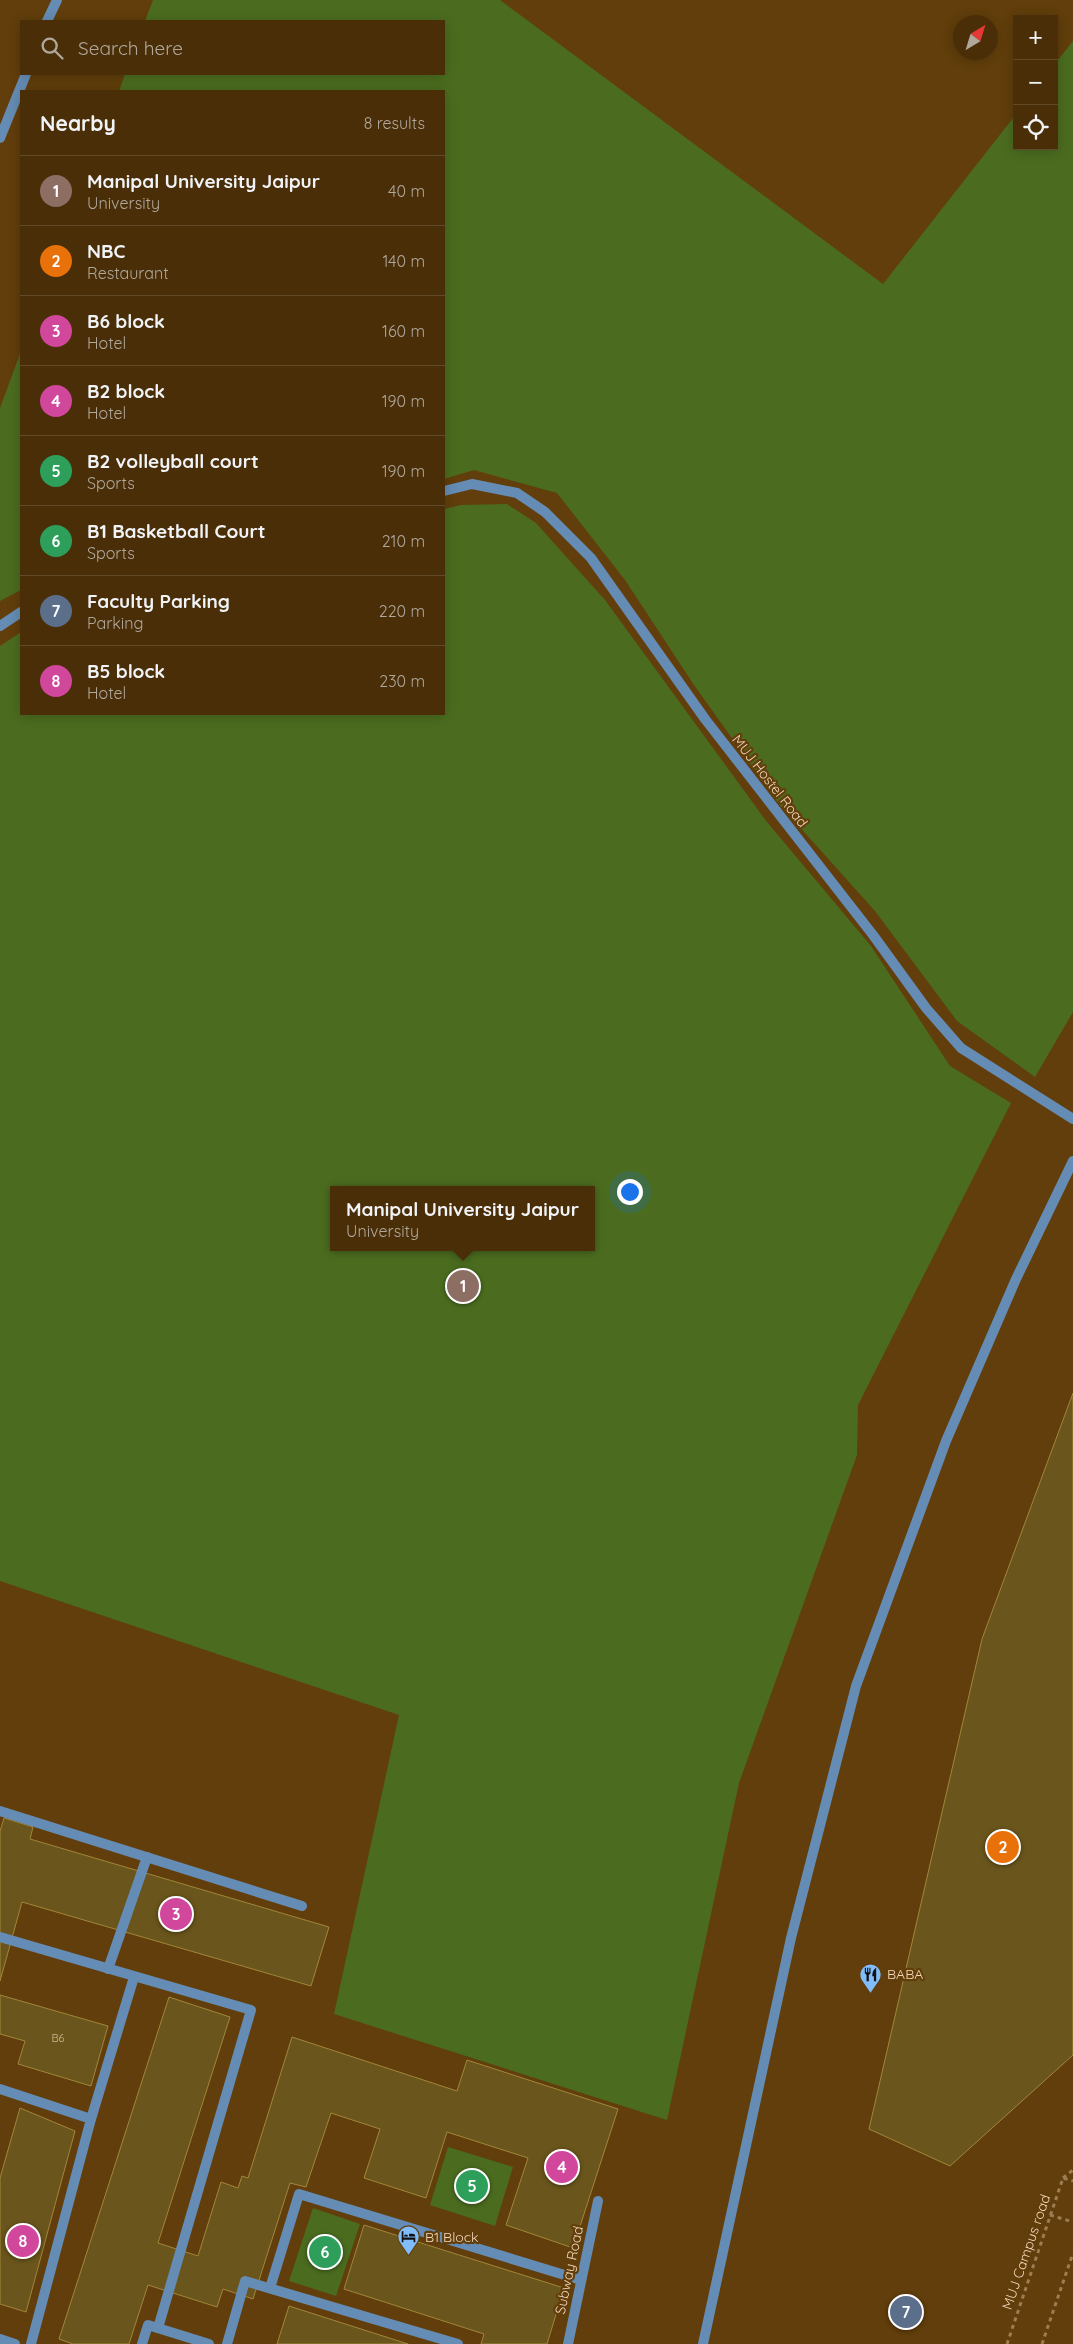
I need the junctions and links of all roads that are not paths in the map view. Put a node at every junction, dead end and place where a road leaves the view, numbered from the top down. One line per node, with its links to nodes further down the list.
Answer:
1 (57, 0): 2 (street)
2 (47, 20)
3 (26, 75): 4 (street)
4 (0, 138)
5 (445, 491): 8 (street, MUJ Hostel Road)
6 (20, 613): 7 (street)
7 (0, 626)
8 (1073, 1119)
9 (1073, 1161): 30 (street)
10 (0, 1811): 11 (street)
11 (147, 1857): 12 (street); 14 (street)
12 (302, 1906)
13 (0, 1937): 14 (street)
14 (108, 1969): 15 (street)
15 (134, 1977): 17 (street); 21 (street)
16 (0, 2089): 17 (street)
17 (92, 2119): 24 (street)
18 (598, 2201): 19 (street, Subway Road)
19 (582, 2280): 20 (street); 29 (street, Subway Road)
20 (270, 2288): 27 (street); 28 (street)
21 (158, 2328): 25 (street); 26 (street)
22 (0, 2339): 23 (street)
23 (15, 2344)
24 (31, 2344)
25 (142, 2344)
26 (209, 2344)
27 (227, 2344)
28 (458, 2344)
29 (568, 2344)
30 (703, 2344)

